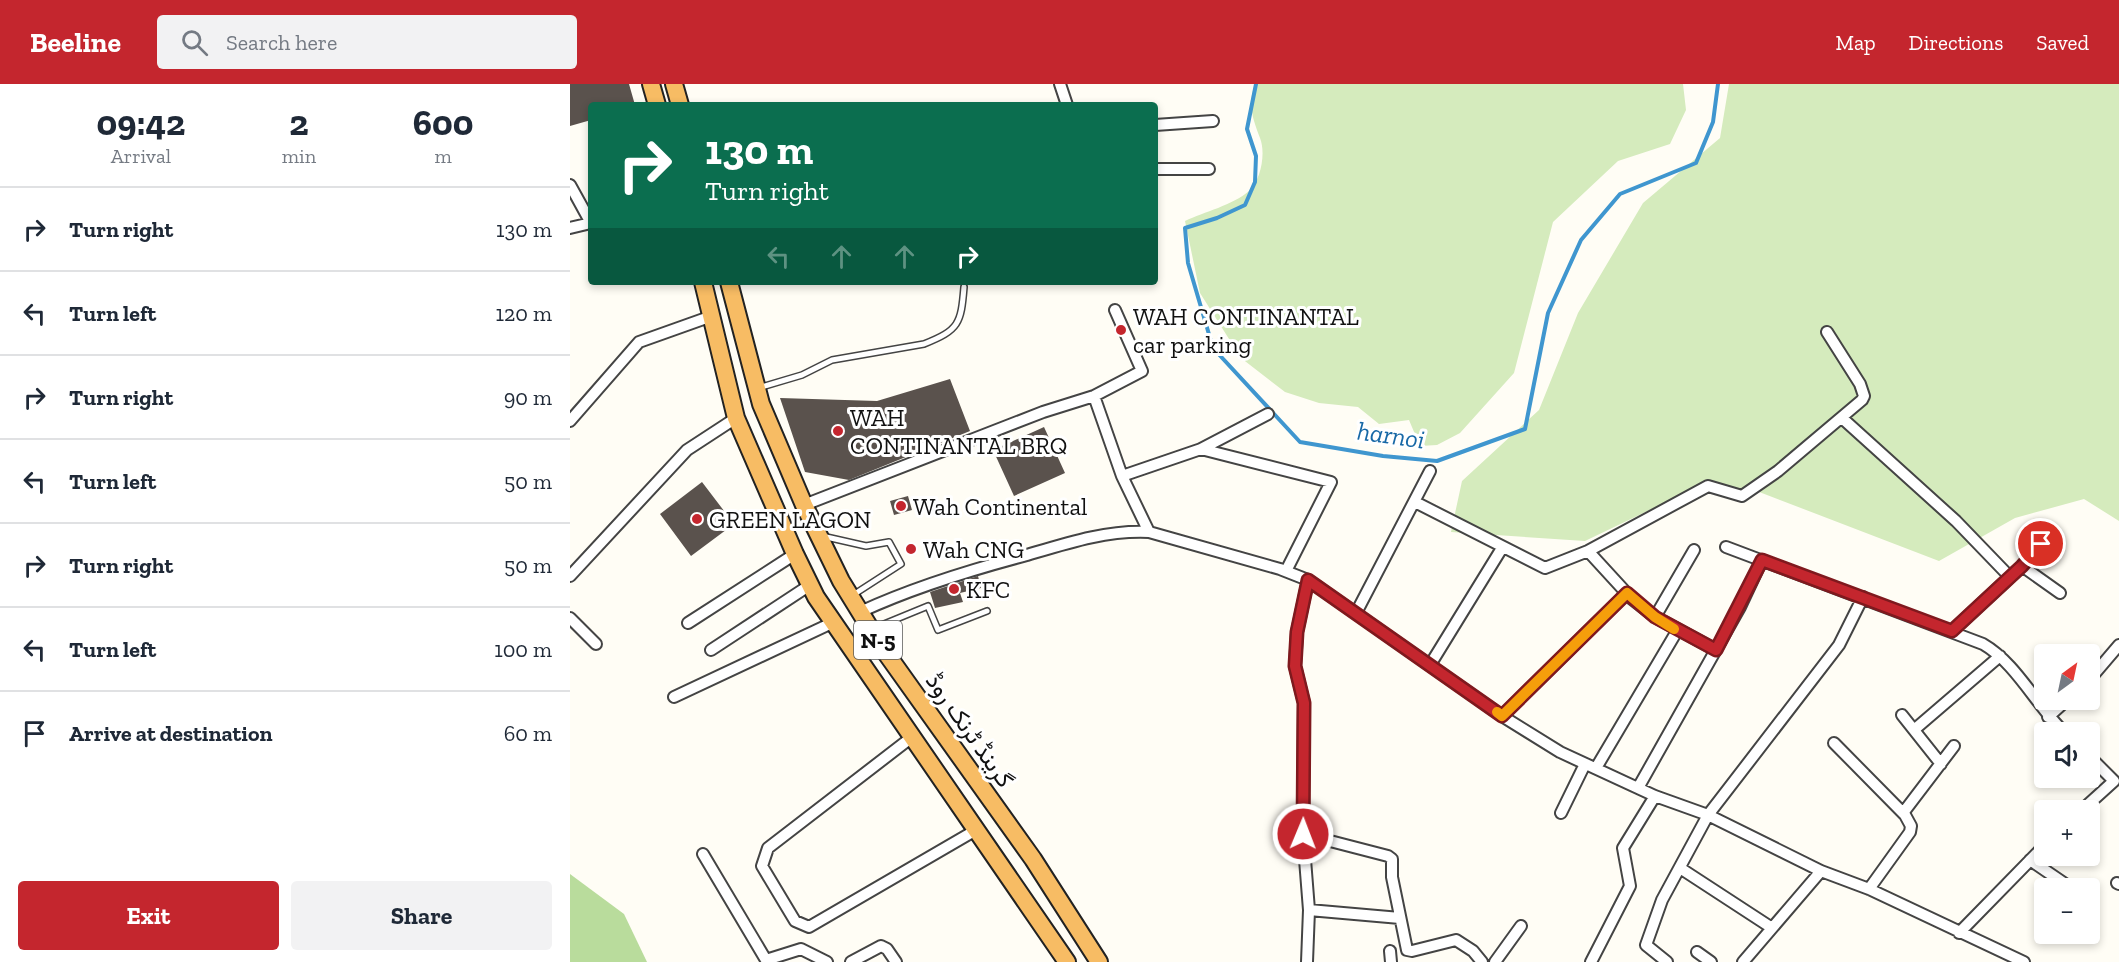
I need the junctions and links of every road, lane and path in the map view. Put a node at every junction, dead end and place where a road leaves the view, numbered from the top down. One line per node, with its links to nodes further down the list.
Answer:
1 (651, 84): 4 (highway)
2 (674, 84): 5 (highway)
3 (1060, 84): 6 (street)
4 (656, 102)
5 (679, 102)
6 (1066, 102)
7 (1213, 121): 8 (street)
8 (1158, 125)
9 (1158, 169): 10 (street)
10 (1209, 169)
11 (570, 185): 12 (street)
12 (588, 218)
13 (588, 224): 14 (street)
14 (570, 228)
15 (704, 285): 19 (highway, N-5)
16 (730, 285): 21 (highway, گرینڈ ٹرنک روڈ / N-5)
17 (964, 287): 21 (lane)
18 (1115, 310): 22 (street)
19 (712, 316): 24 (highway, N-5); 26 (street)
20 (1827, 332): 25 (street)
21 (756, 389): 31 (highway, گرینڈ ٹرنک روڈ / N-5)
22 (1094, 396): 29 (street); 31 (street)
23 (1268, 414): 27 (street)
24 (736, 418): 39 (highway, N-5); 43 (street)
25 (1842, 418): 38 (street); 44 (street)
26 (570, 420)
27 (1201, 449): 29 (street); 42 (street)
28 (1430, 471): 30 (street)
29 (1122, 476): 32 (street)
30 (1415, 502): 36 (street); 54 (street)
31 (804, 505): 33 (highway, گرینڈ ٹرنک روڈ / N-5)
32 (1149, 532): 42 (street); 53 (street)
33 (818, 535): 46 (highway, گرینڈ ٹرنک روڈ / N-5); 50 (lane)
34 (2041, 544): 41 (street)
35 (1726, 547): 40 (street)
36 (1502, 548): 38 (street); 67 (street)
37 (1694, 550): 55 (street)
38 (1588, 551): 48 (street)
39 (795, 554): 47 (highway, N-5); 58 (street)
40 (1762, 560): 51 (street); 65 (street)
41 (2022, 566): 44 (street); 49 (street)
42 (1286, 571): 45 (street)
43 (570, 576)
44 (2010, 578): 61 (street)
45 (1308, 580): 54 (street); 89 (street)
46 (841, 581): 47 (highway); 50 (highway, گرینڈ ٹرنک روڈ / N-5)
47 (813, 591): 57 (highway, N-5); 64 (street)
48 (1627, 593): 55 (street); 72 (street)
49 (2060, 593)
50 (852, 596): 53 (highway, گرینڈ ٹرنک روڈ / N-5)
51 (1863, 597): 61 (street); 87 (street)
52 (987, 611): 59 (lane)
53 (861, 612): 59 (highway, گرینڈ ٹرنک روڈ / N-5)
54 (1356, 613): 67 (street)
55 (1655, 617): 60 (street)
56 (570, 618): 62 (street)
57 (834, 622): 69 (street); 76 (highway, N-5)
58 (688, 623)
59 (871, 629): 107 (highway, گرینڈ ٹرنک روڈ / N-5)
60 (1677, 631): 65 (street); 80 (street)
61 (1952, 631): 66 (street)
62 (596, 644)
63 (2119, 645): 68 (street)
64 (711, 650)
65 (1716, 650): 82 (street)
66 (2000, 656): 73 (street); 75 (street)
67 (1430, 665): 72 (street)
68 (2100, 667)
69 (674, 697)
70 (2056, 710): 73 (street)
71 (1902, 715): 75 (street)
72 (1502, 716): 80 (street)
73 (2048, 717): 74 (street)
74 (2053, 722)
75 (1915, 729): 79 (street)
76 (912, 737): 88 (highway, N-5); 88 (street)
77 (1834, 743): 86 (street)
78 (1954, 746): 79 (street)
79 (1941, 764): 86 (street)
80 (1590, 766): 82 (street); 85 (street)
81 (2100, 767): 84 (street)
82 (1638, 788): 83 (street)
83 (1655, 796): 87 (street); 111 (street)
84 (2093, 800)
85 (1561, 813)
86 (1903, 813): 96 (street)
87 (1708, 815): 93 (street); 94 (street)
88 (976, 830): 106 (highway, N-5)
89 (1303, 834): 97 (street); 98 (street)
90 (703, 854): 103 (street)
91 (2034, 856): 92 (street)
92 (2030, 860): 95 (street); 101 (street)
93 (1680, 868): 100 (street); 112 (street)
94 (1821, 871): 96 (street); 100 (street)
95 (2056, 878)
96 (1869, 889): 101 (street)
97 (1309, 910): 98 (street); 108 (street)
98 (1400, 918): 109 (street)
99 (1521, 926): 110 (street)
100 (1772, 928): 114 (street)
101 (1959, 933): 115 (street)
102 (1697, 952): 113 (street)
103 (827, 962)
104 (850, 962): 105 (street)
105 (896, 962)
106 (1066, 962)
107 (1099, 962)
108 (1307, 962)
109 (1482, 962)
110 (1495, 962)
111 (1592, 962)
112 (1667, 962)
113 (1711, 962)
114 (1743, 962)
115 (2022, 962)

